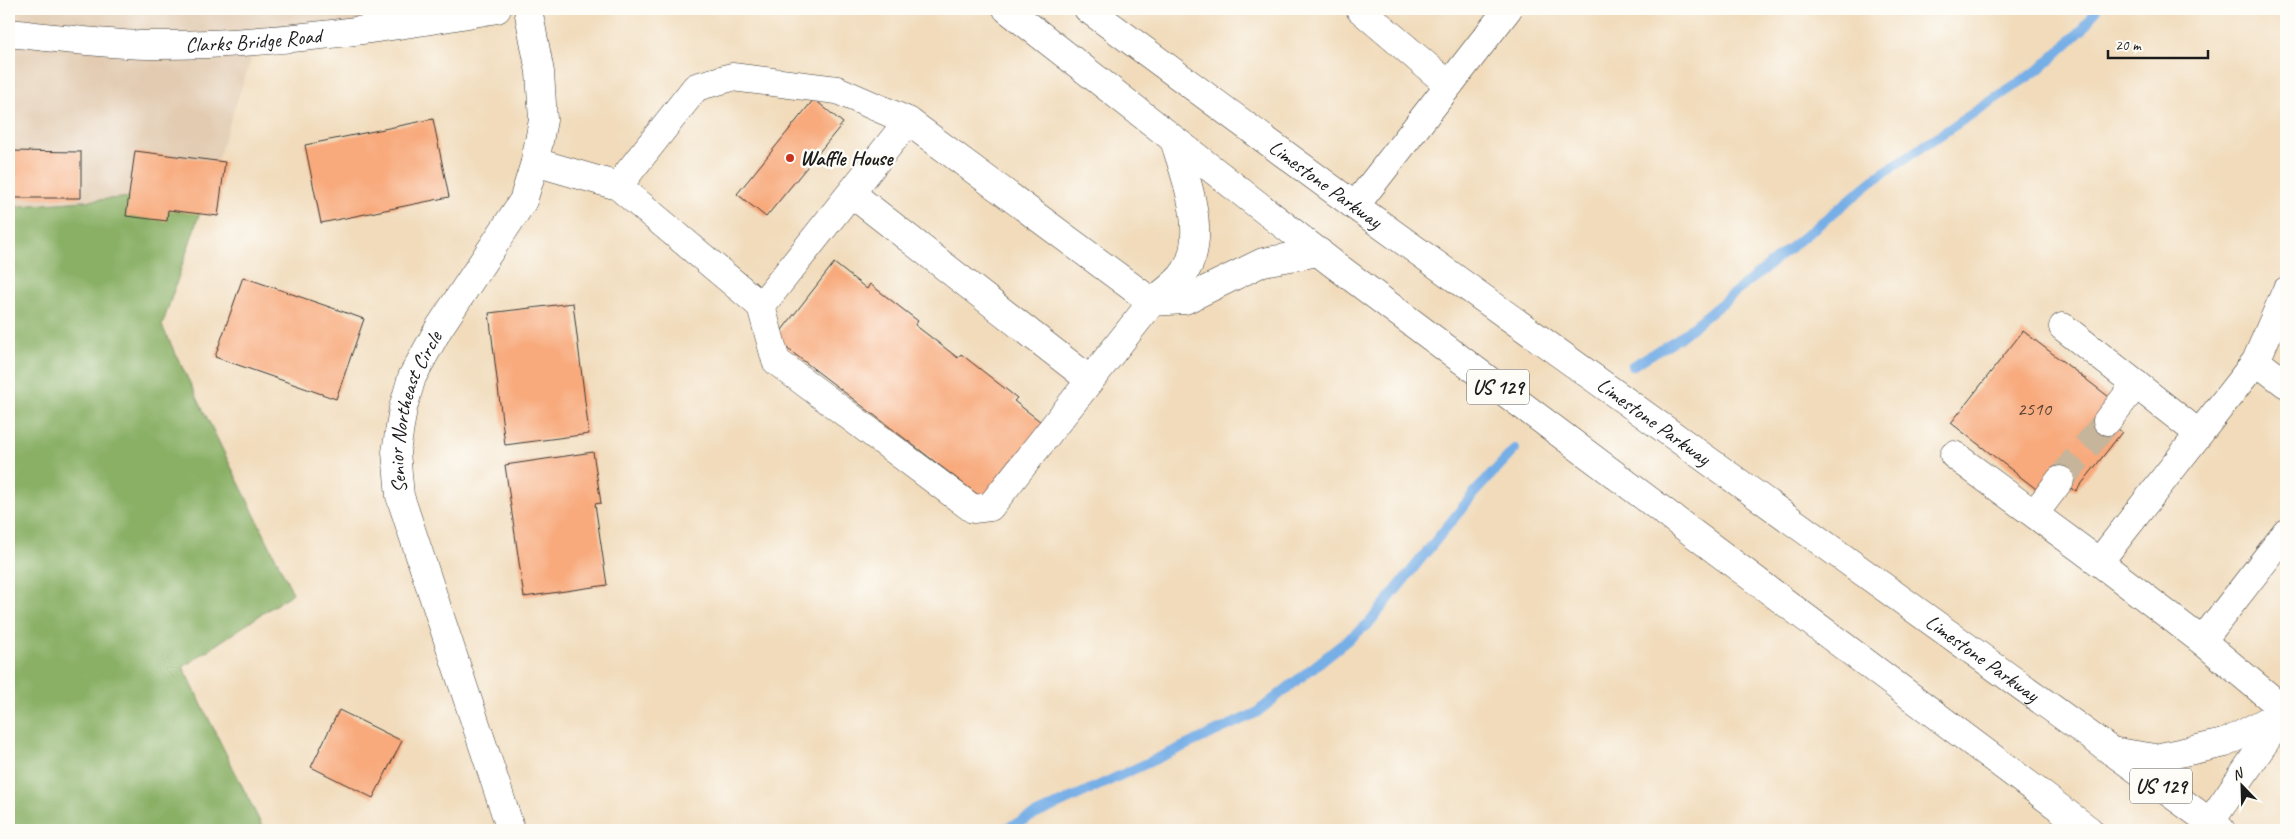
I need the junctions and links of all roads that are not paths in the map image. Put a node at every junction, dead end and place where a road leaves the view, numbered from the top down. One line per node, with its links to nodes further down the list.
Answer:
1 (497, 9): 8 (main road, Clarks Bridge Road)
2 (528, 9): 13 (main road, Senior Northeast Circle)
3 (1007, 9): 12 (main road, US 129)
4 (1088, 9): 9 (main road, Limestone Parkway / US 129)
5 (1118, 9): 9 (main road)
6 (1360, 9): 10 (main road)
7 (1508, 9): 10 (main road)
8 (9, 33)
9 (1130, 40): 16 (main road, Limestone Parkway / US 129)
10 (1449, 85): 16 (main road)
11 (908, 122): 14 (main road); 15 (main road); 19 (main road)
12 (1174, 140): 17 (main road, US 129); 19 (main road)
13 (536, 162): 14 (main road); 37 (main road, Senior Northeast Circle)
14 (618, 186): 20 (main road)
15 (852, 194): 20 (main road); 23 (main road)
16 (1355, 206): 35 (main road, Limestone Parkway / US 129)
17 (1319, 252): 19 (main road); 38 (main road, US 129)
18 (2286, 291): 22 (main road)
19 (1152, 302): 23 (main road)
20 (761, 306): 23 (main road)
21 (2063, 327): 24 (main road)
22 (2256, 361): 25 (main road); 27 (main road)
23 (1090, 380)
24 (2136, 384): 26 (main road); 27 (main road)
25 (2286, 384)
26 (2107, 421)
27 (2198, 433): 32 (main road)
28 (1954, 455): 30 (main road)
29 (2060, 480): 30 (main road)
30 (2035, 513): 32 (main road)
31 (2286, 533): 33 (main road)
32 (2098, 562): 33 (main road)
33 (2202, 641): 34 (main road)
34 (2286, 711): 35 (main road); 36 (main road)
35 (2111, 751): 36 (main road, Limestone Parkway / US 129)
36 (2212, 827)
37 (511, 830)
38 (2089, 830)

